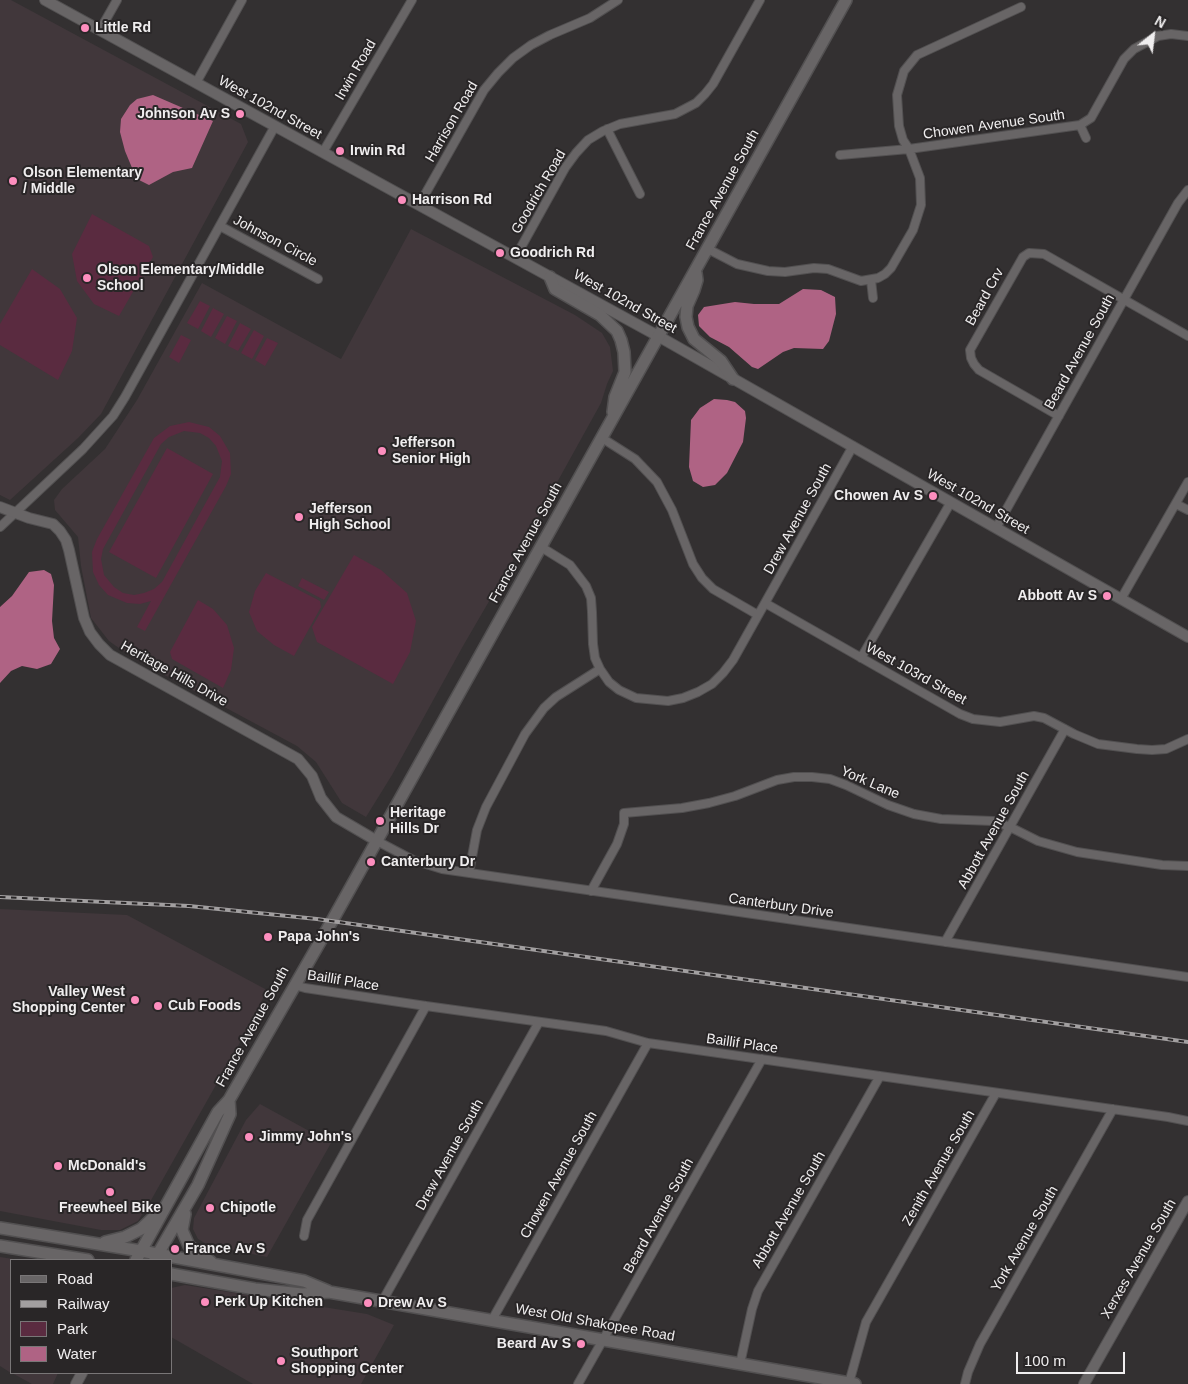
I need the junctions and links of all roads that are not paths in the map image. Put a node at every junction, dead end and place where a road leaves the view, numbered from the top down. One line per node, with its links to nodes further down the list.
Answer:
1 (45, 0): 9 (street, West 102nd Street)
2 (116, 0): 9 (street)
3 (242, 0): 11 (street)
4 (412, 0): 17 (street, Irwin Road)
5 (618, 0): 21 (street, Harrison Road)
6 (760, 0): 14 (street, Goodrich Road)
7 (846, 0): 23 (main road, France Avenue South)
8 (1021, 6): 16 (street)
9 (100, 30): 11 (street, West 102nd Street)
10 (1188, 36): 12 (street, Chowen Avenue South)
11 (196, 83): 13 (street, West 102nd Street)
12 (1080, 125): 15 (street); 16 (street, Chowen Avenue South)
13 (275, 126): 17 (street, West 102nd Street); 22 (street)
14 (607, 129): 20 (street); 24 (street, Goodrich Road)
15 (1086, 138)
16 (909, 149): 18 (street, Chowen Avenue South); 28 (street)
17 (323, 152): 21 (street, West 102nd Street)
18 (840, 155)
19 (1188, 190): 30 (street, Beard Avenue South)
20 (640, 194)
21 (419, 205): 24 (street, West 102nd Street)
22 (220, 226): 27 (street, Johnson Circle); 43 (street)
23 (708, 248): 25 (main road, France Avenue South); 28 (street)
24 (515, 258): 26 (street, West 102nd Street)
25 (695, 270): 31 (main road, France Avenue South); 33 (main road)
26 (550, 277): 31 (street, West 102nd Street); 34 (main road)
27 (318, 279)
28 (871, 280): 29 (street)
29 (874, 298)
30 (1124, 300): 32 (street); 35 (street, Beard Avenue South); 35 (street, Beard Crv)
31 (658, 336): 33 (street, West 102nd Street); 34 (main road, France Avenue South)
32 (1188, 336)
33 (733, 379): 37 (street, West 102nd Street)
34 (614, 416): 36 (main road, France Avenue South)
35 (1059, 416): 45 (street, Beard Avenue South)
36 (602, 438): 46 (main road, France Avenue South); 49 (street)
37 (853, 446): 39 (street, West 102nd Street); 48 (street, Drew Avenue South)
38 (1188, 482): 40 (street)
39 (950, 502): 45 (street, West 102nd Street); 51 (street)
40 (1176, 504): 42 (street); 47 (street)
41 (0, 507): 43 (street, Heritage Hills Drive)
42 (1188, 510)
43 (15, 513): 44 (street); 56 (street, Heritage Hills Drive)
44 (0, 527)
45 (996, 528): 47 (street, West 102nd Street)
46 (541, 547): 52 (street); 56 (main road, France Avenue South)
47 (1121, 600): 50 (street, West 102nd Street)
48 (765, 603): 49 (street, Drew Avenue South); 51 (street, West 103rd Street)
49 (758, 615): 52 (street)
50 (1188, 637)
51 (861, 658): 53 (street, West 103rd Street)
52 (600, 670): 58 (street)
53 (1065, 729): 54 (street, West 103rd Street); 55 (street, Abbott Avenue South)
54 (1188, 739)
55 (1010, 827): 57 (street, York Lane); 59 (street, York Lane); 60 (street, Abbott Avenue South)
56 (377, 841): 58 (street, Canterbury Drive); 62 (main road, France Avenue South)
57 (1188, 866)
58 (470, 873): 59 (street, Canterbury Drive)
59 (591, 891): 60 (street, Canterbury Drive)
60 (946, 942): 61 (street, Canterbury Drive)
61 (1188, 977)
62 (294, 985): 63 (street, Baillif Place); 69 (main road, France Avenue South)
63 (426, 1006): 64 (street, Baillif Place); 76 (street)
64 (539, 1022): 65 (street, Baillif Place); 87 (street, Drew Avenue South)
65 (648, 1044): 66 (street, Baillif Place); 88 (street, Chowen Avenue South)
66 (762, 1059): 67 (street, Baillif Place); 89 (street, Beard Avenue South)
67 (880, 1076): 68 (street, Baillif Place); 90 (street, Abbott Avenue South)
68 (996, 1093): 70 (street, Baillif Place); 93 (street, Zenith Avenue South)
69 (229, 1100): 73 (main road, France Avenue South); 74 (main road, France Avenue South)
70 (1113, 1109): 71 (street, Baillif Place); 94 (street, York Avenue South)
71 (1188, 1121)
72 (1188, 1201): 95 (street, Xerxes Avenue South)
73 (166, 1205): 77 (main road); 79 (main road, France Avenue South)
74 (186, 1205): 80 (main road, France Avenue South); 84 (main road)
75 (0, 1228): 77 (main road, West Old Shakopee Road)
76 (304, 1236)
77 (100, 1244): 79 (main road, West Old Shakopee Road)
78 (0, 1246): 81 (main road)
79 (139, 1256): 80 (main road, West Old Shakopee Road)
80 (156, 1257): 82 (main road, West Old Shakopee Road)
81 (76, 1259)
82 (171, 1259)
83 (172, 1259): 84 (main road, West Old Shakopee Road)
84 (215, 1265): 86 (main road, West Old Shakopee Road)
85 (174, 1276): 86 (main road, West Old Shakopee Road)
86 (329, 1292): 87 (main road, West Old Shakopee Road)
87 (383, 1300): 88 (main road, West Old Shakopee Road)
88 (492, 1320): 89 (main road, West Old Shakopee Road)
89 (603, 1340): 90 (main road, West Old Shakopee Road); 92 (street, Beard Avenue South)
90 (740, 1364): 91 (main road, West Old Shakopee Road)
91 (833, 1382): 93 (main road, West Old Shakopee Road)
92 (578, 1384)
93 (852, 1384)
94 (965, 1384)
95 (1084, 1384)

